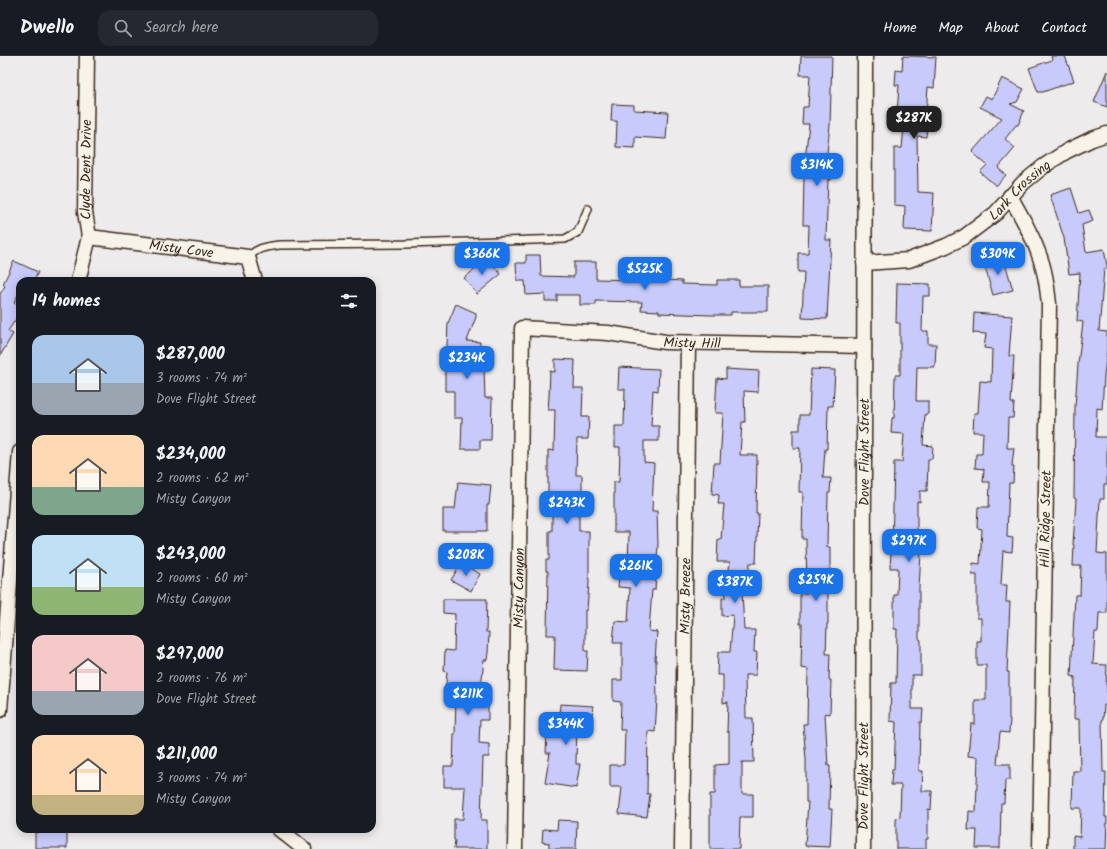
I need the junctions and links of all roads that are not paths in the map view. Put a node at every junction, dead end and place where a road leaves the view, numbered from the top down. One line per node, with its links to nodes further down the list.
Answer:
1 (87, 56): 6 (street, Clyde Dent Drive)
2 (865, 56): 8 (street, Dove Flight Street)
3 (1107, 134): 4 (street, Lark Crossing)
4 (1010, 196): 8 (street, Lark Crossing); 21 (street, Hill Ridge Street)
5 (588, 209): 7 (lane)
6 (89, 237): 7 (street, Misty Cove); 9 (street, Clyde Dent Drive)
7 (248, 257): 10 (street)
8 (864, 263): 13 (street, Dove Flight Street)
9 (79, 277)
10 (254, 277)
11 (522, 328): 12 (street, Misty Hill); 18 (street, Misty Canyon)
12 (688, 343): 13 (street, Misty Hill); 19 (street, Misty Breeze)
13 (864, 346): 20 (street, Dove Flight Street)
14 (16, 504): 15 (street)
15 (0, 710)
16 (284, 833): 17 (street)
17 (304, 849)
18 (515, 849)
19 (682, 849)
20 (863, 849)
21 (1040, 849)

